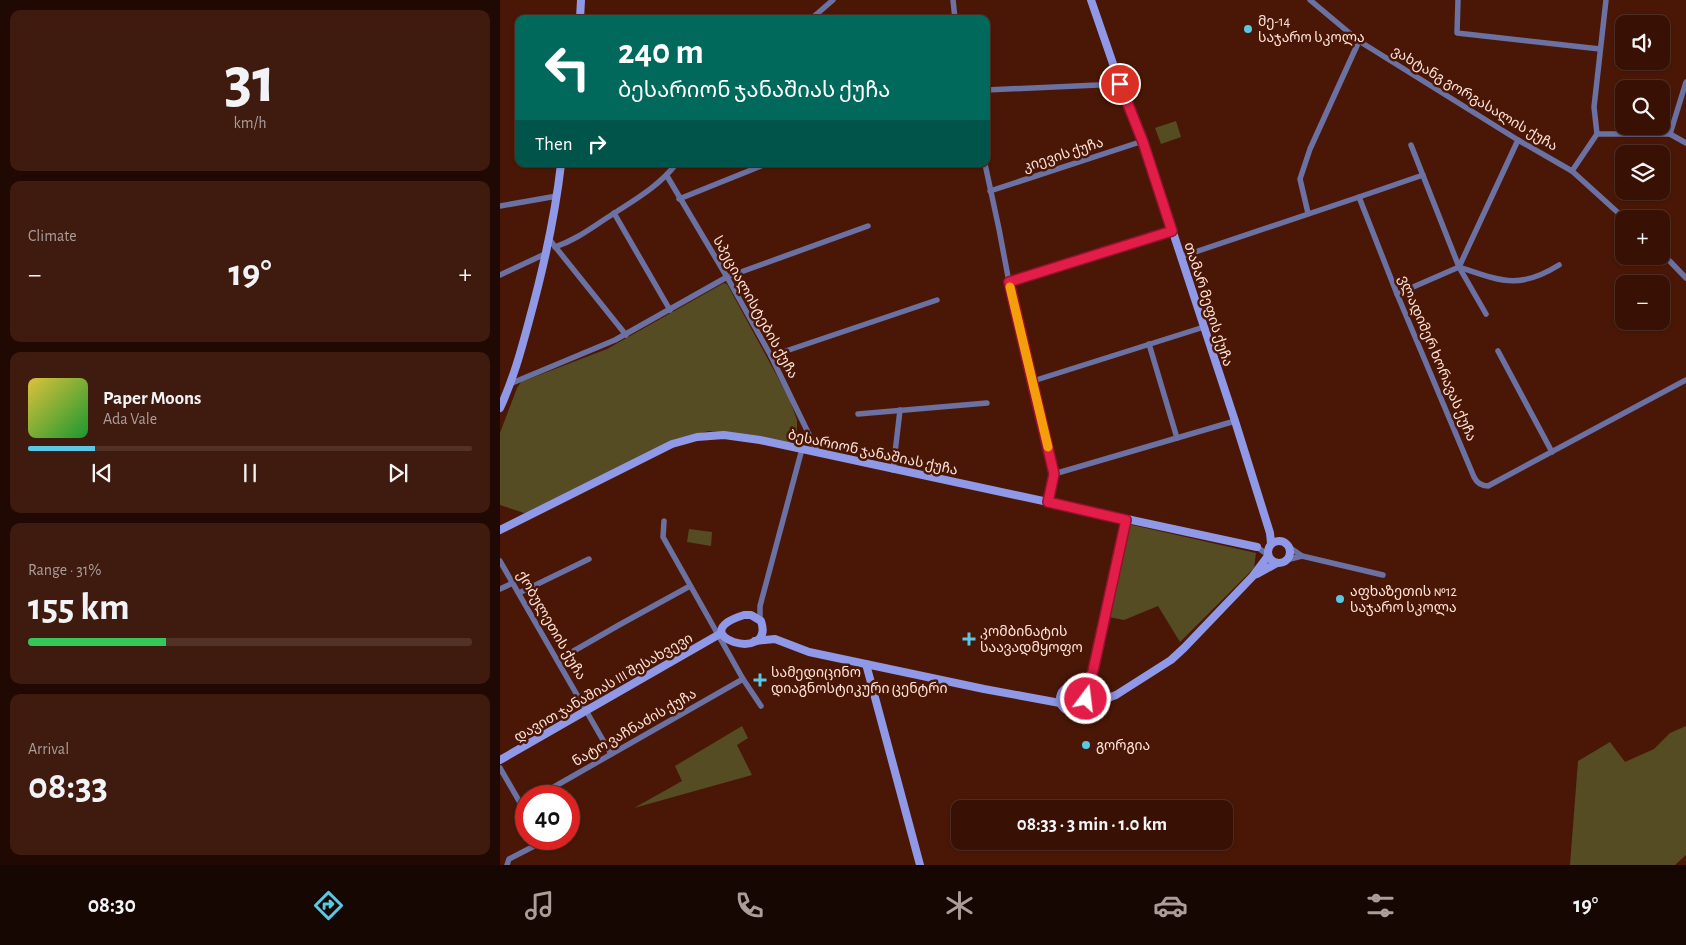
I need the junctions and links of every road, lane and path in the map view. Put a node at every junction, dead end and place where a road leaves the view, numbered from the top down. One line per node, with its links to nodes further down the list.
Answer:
1 (581, 0): 8 (street)
2 (833, 0): 9 (street)
3 (953, 0): 10 (street)
4 (1091, 0): 14 (street, თამარ მეფის ქუჩა)
5 (1310, 0): 11 (street, ვახტანგ გორგასალის ქუჩა)
6 (1458, 0): 12 (street)
7 (1606, 0): 12 (street)
8 (580, 15)
9 (816, 15)
10 (955, 15)
11 (1359, 41): 19 (street, ვახტანგ გორგასალის ქუჩა); 37 (street)
12 (1600, 49): 16 (street)
13 (1686, 82): 18 (street)
14 (1120, 84): 15 (street); 20 (street, თამარ მეფის ქუჩა)
15 (990, 90)
16 (1597, 134): 17 (street); 27 (street)
17 (1615, 134)
18 (1670, 134): 21 (street)
19 (1518, 140): 27 (street, ვახტანგ გორგასალის ქუჩა); 46 (street)
20 (1143, 142): 30 (street, კიევის ქუჩა); 39 (street, თამარ მეფის ქუჩა)
21 (1686, 143)
22 (1411, 145): 28 (street)
23 (561, 167): 31 (street)
24 (674, 167): 29 (street)
25 (759, 167): 33 (street)
26 (985, 167): 30 (street)
27 (1572, 171): 35 (street, ვახტანგ გორგასალის ქუჩა)
28 (1423, 175): 32 (street); 46 (street)
29 (667, 176): 33 (street, სპეციალისტების ქუჩა); 36 (street)
30 (990, 191): 50 (street)
31 (557, 196): 34 (street); 40 (street)
32 (1359, 197): 37 (street); 51 (street, ვლადიმერ ხორავას ქუჩა)
33 (680, 199): 48 (street, სპეციალისტების ქუჩა)
34 (500, 206)
35 (1615, 211)
36 (614, 213): 41 (street); 53 (street)
37 (1308, 213): 43 (street)
38 (868, 226): 48 (street)
39 (1172, 231): 43 (street, თამარ მეფის ქუჩა); 50 (street)
40 (549, 238): 41 (street); 42 (street)
41 (555, 247): 56 (street)
42 (545, 254): 47 (street); 62 (street)
43 (1180, 257): 55 (street, თამარ მეფის ქუჩა)
44 (1670, 261): 49 (street)
45 (1559, 265): 46 (street)
46 (1460, 267): 51 (street); 54 (street)
47 (500, 275)
48 (727, 277): 53 (street); 59 (street, სპეციალისტების ქუჩა)
49 (1686, 278)
50 (1009, 282): 61 (street)
51 (1398, 294): 70 (street, ვლადიმერ ხორავას ქუჩა)
52 (938, 300): 59 (street)
53 (670, 310): 56 (street)
54 (1486, 314)
55 (1204, 327): 57 (street); 67 (street, თამარ მეფის ქუჩა)
56 (626, 335): 62 (street)
57 (1149, 344): 61 (street); 68 (street)
58 (1498, 350): 70 (street)
59 (770, 356): 71 (street, სპეციალისტების ქუჩა)
60 (1686, 380): 70 (street, ვლადიმერ ხორავას ქუჩა)
61 (1033, 381): 73 (street)
62 (512, 383): 64 (street)
63 (987, 403): 65 (street)
64 (500, 408)
65 (900, 410): 66 (street); 72 (street)
66 (858, 414)
67 (1235, 421): 68 (street); 78 (street, თამარ მეფის ქუჩა)
68 (1177, 438): 73 (street)
69 (802, 449): 71 (street, ბესარიონ ჯანაშიას ქუჩა); 77 (street, ბესარიონ ჯანაშიას ქუჩა); 95 (street)
70 (1552, 452)
71 (818, 453): 72 (street, ბესარიონ ჯანაშიას ქუჩა)
72 (893, 470): 74 (street, ბესარიონ ჯანაშიას ქუჩა)
73 (1054, 474): 74 (street)
74 (1048, 502): 75 (street, ბესარიონ ჯანაშიას ქუჩა)
75 (1126, 520): 81 (street, ბესარიონ ჯანაშიას ქუჩა); 106 (street)
76 (664, 521): 92 (street)
77 (500, 530)
78 (1270, 533): 79 (street); 80 (street, თამარ მეფის ქუჩა)
79 (1283, 541): 80 (street); 82 (street)
80 (1270, 544): 81 (street); 83 (street)
81 (1257, 547): 83 (street)
82 (1289, 547): 84 (street); 86 (street)
83 (1268, 556): 88 (street); 90 (street)
84 (1302, 556): 86 (street); 89 (street)
85 (589, 559): 94 (street)
86 (1286, 560): 88 (street)
87 (500, 561): 91 (street, ქობულეთის ქუჩა)
88 (1277, 563): 90 (street)
89 (1383, 575)
90 (1253, 576): 108 (street)
91 (513, 583): 93 (street); 94 (street, ქობულეთის ქუჩა)
92 (690, 586): 99 (street); 103 (street)
93 (500, 589)
94 (519, 593): 103 (street, ქობულეთის ქუჩა)
95 (760, 606): 96 (street); 97 (street)
96 (747, 615): 97 (street); 98 (street)
97 (760, 621): 100 (street); 102 (street)
98 (724, 625): 99 (street); 101 (street)
99 (718, 635): 101 (street); 105 (street); 110 (street, დავით ჯანაშიას III შესახვევი)
100 (775, 639): 102 (street); 104 (street)
101 (728, 640): 102 (street)
102 (755, 642)
103 (558, 660): 110 (street, ქობულეთის ქუჩა)
104 (866, 664): 107 (street); 118 (street)
105 (743, 679): 109 (street); 111 (street, ნატო ვაჩნაძის ქუჩა)
106 (1082, 691): 107 (street); 108 (street)
107 (1060, 703): 108 (street)
108 (1085, 703)
109 (761, 706)
110 (587, 711): 111 (street, ქობულეთის ქუჩა); 112 (street, დავით ჯანაშიას III შესახვევი)
111 (611, 754): 114 (street, ნატო ვაჩნაძის ქუჩა)
112 (500, 760)
113 (500, 768): 115 (street)
114 (557, 785)
115 (515, 790)
116 (526, 850): 117 (street)
117 (507, 865)
118 (920, 865)

